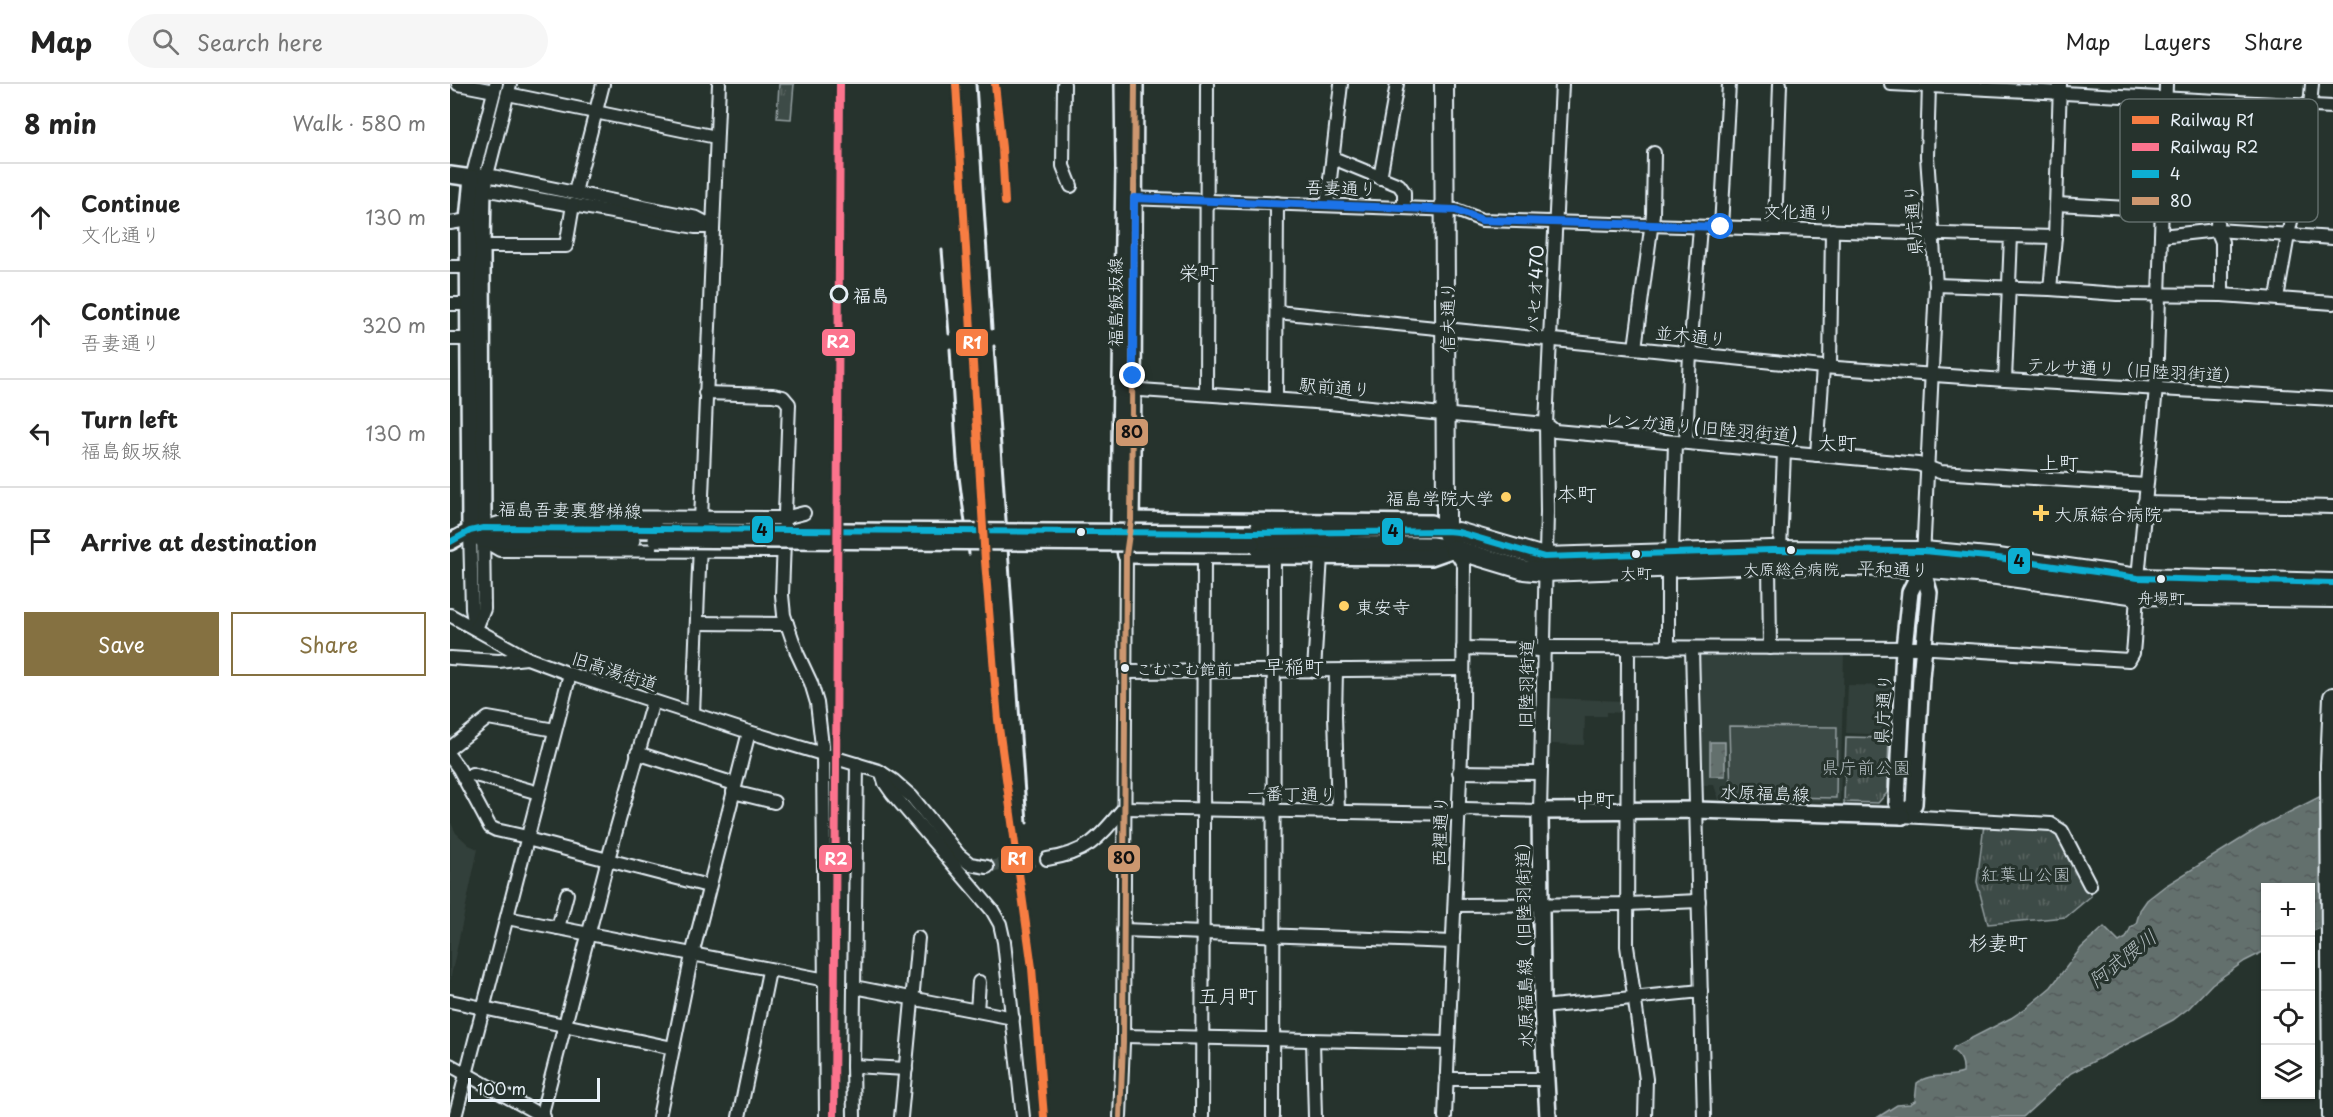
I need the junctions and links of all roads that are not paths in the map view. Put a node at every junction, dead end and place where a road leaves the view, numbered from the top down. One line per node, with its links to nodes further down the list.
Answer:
1 (458, 84): 20 (street)
2 (603, 84): 27 (street)
3 (719, 84): 28 (street)
4 (1064, 84): 34 (street)
5 (1123, 84): 36 (main road, 福島飯坂線)
6 (1135, 84): 36 (main road, 福島飯坂線)
7 (1207, 84): 37 (street)
8 (1341, 84): 30 (street)
9 (1397, 84): 32 (street)
10 (1444, 84): 44 (highway, 信夫通り)
11 (1455, 84): 44 (highway, 信夫通り)
12 (1562, 84): 46 (street, パセオ470)
13 (1729, 84): 54 (street)
14 (1780, 84): 55 (street)
15 (1891, 84): 18 (street)
16 (2166, 84): 23 (street)
17 (2312, 84): 24 (street)
18 (1929, 85): 19 (street); 59 (street, 県庁通り)
19 (2003, 87): 21 (street)
20 (495, 88): 33 (street)
21 (2060, 88): 23 (street); 39 (street)
22 (509, 89): 27 (street); 33 (street)
23 (2166, 99)
24 (2311, 99)
25 (2318, 106): 26 (street)
26 (2333, 107)
27 (596, 112): 28 (street); 35 (street)
28 (716, 137): 52 (street)
29 (1654, 153): 51 (street)
30 (1333, 158): 32 (street); 41 (street)
31 (450, 175): 33 (main road)
32 (1380, 178): 42 (street)
33 (481, 181): 35 (street); 40 (street); 45 (main road); 64 (main road, 福島吾妻裏磐梯線)
34 (1071, 186)
35 (575, 192): 52 (street)
36 (1129, 198): 37 (street, 吾妻通り); 87 (main road, 福島飯坂線)
37 (1206, 200): 38 (street, 吾妻通り); 89 (street)
38 (1277, 203): 41 (street, 吾妻通り); 76 (street)
39 (2057, 204): 43 (street); 62 (street)
40 (573, 205): 52 (street); 64 (street)
41 (1327, 205): 42 (street, 吾妻通り)
42 (1404, 208): 44 (street, 吾妻通り)
43 (2120, 208)
44 (1451, 210): 46 (street, 吾妻通り); 77 (highway, 信夫通り)
45 (468, 220): 50 (street); 66 (main road)
46 (1556, 222): 51 (street, 文化通り); 80 (street, パセオ470)
47 (2162, 222): 61 (street)
48 (2217, 222): 57 (street)
49 (2291, 222): 58 (street)
50 (450, 223)
51 (1652, 225): 53 (street, 文化通り); 81 (street)
52 (713, 227): 88 (street)
53 (1700, 227): 54 (street, 文化通り); 82 (street)
54 (1721, 227): 55 (street, 文化通り)
55 (1775, 228): 56 (street, 文化通り)
56 (1832, 230): 59 (street, 文化通り); 83 (street)
57 (2217, 230): 58 (street); 61 (street); 71 (street)
58 (2288, 234): 63 (street); 72 (street)
59 (1933, 235): 60 (street, 文化通り); 67 (street, 県庁通り)
60 (2011, 236): 62 (street, 文化通り); 68 (street)
61 (2161, 236): 70 (street)
62 (2055, 237): 69 (street)
63 (2333, 238)
64 (482, 246): 105 (main road, 福島吾妻裏磐梯線)
65 (450, 267): 66 (street)
66 (468, 267): 75 (main road)
67 (1936, 285): 68 (street); 84 (street, 県庁通り)
68 (2009, 288): 69 (street); 85 (street)
69 (2050, 289): 70 (street)
70 (2158, 295): 71 (street); 86 (street)
71 (2222, 295): 72 (street)
72 (2277, 298): 73 (street)
73 (2333, 303)
74 (450, 304): 75 (street)
75 (468, 304): 79 (main road)
76 (1277, 312): 77 (street, 並木通り); 90 (street)
77 (1451, 329): 80 (street, 並木通り); 92 (highway, 信夫通り)
78 (450, 339): 79 (street)
79 (468, 339): 105 (main road)
80 (1550, 339): 81 (street, 並木通り); 93 (street, パセオ470)
81 (1635, 348): 82 (street, 並木通り)
82 (1690, 353): 83 (street, 並木通り); 94 (street)
83 (1826, 367): 84 (street, 並木通り); 96 (street)
84 (1932, 375): 85 (street, テルサ通り（旧陸羽街道）); 97 (street, 県庁通り)
85 (2006, 380): 86 (street, テルサ通り（旧陸羽街道）)
86 (2156, 388): 91 (street, テルサ通り（旧陸羽街道）); 98 (street)
87 (1127, 389): 89 (street, 駅前通り); 104 (main road, 福島飯坂線)
88 (705, 393): 102 (street); 103 (street)
89 (1206, 394): 90 (street, 駅前通り)
90 (1276, 399): 92 (street, 駅前通り)
91 (2333, 399)
92 (1451, 415): 93 (street, 駅前通り); 106 (highway, 信夫通り)
93 (1546, 424): 94 (street, レンガ通り(旧陸羽街道)); 117 (street, パセオ470)
94 (1680, 442): 95 (street, レンガ通り(旧陸羽街道)); 115 (street)
95 (1784, 452): 96 (street, レンガ通り(旧陸羽街道)); 114 (street)
96 (1817, 454): 97 (street, レンガ通り(旧陸羽街道))
97 (1927, 467): 98 (street, レンガ通り(旧陸羽街道)); 116 (street, 県庁通り)
98 (2146, 485): 99 (street)
99 (2144, 503): 100 (street); 119 (street)
100 (2333, 507)
101 (804, 513): 103 (street)
102 (700, 518): 103 (street); 105 (street); 109 (street)
103 (784, 518): 108 (street)
104 (1125, 520): 106 (main road); 110 (main road, 福島飯坂線)
105 (478, 533): 106 (main road, 福島吾妻裏磐梯線, bridge); 107 (main road); 109 (street); 124 (street)
106 (1453, 537): 113 (main road); 117 (highway, 平和通り); 125 (street, 西裡通り)
107 (450, 542)
108 (783, 551): 109 (street); 123 (street)
109 (699, 552): 122 (street)
110 (1126, 555): 111 (main road); 139 (street)
111 (1204, 555): 112 (main road); 140 (street)
112 (1274, 556): 113 (main road); 136 (street)
113 (1321, 556): 137 (street)
114 (1775, 557): 115 (highway, 平和通り); 116 (highway, 平和通り); 130 (street)
115 (1670, 560): 117 (highway, 平和通り); 128 (street)
116 (1923, 560): 119 (highway, 平和通り); 131 (main road, 県庁通り); 132 (main road, 県庁通り)
117 (1544, 564): 126 (street, 旧陸羽街道)
118 (2333, 583): 119 (highway, 平和通り)
119 (2137, 586): 120 (highway, 平和通り); 132 (street)
120 (2333, 598)
121 (450, 615): 124 (street, 旧高湯街道)
122 (697, 623): 123 (street); 144 (street)
123 (787, 624): 149 (street)
124 (476, 629): 134 (street, 旧高湯街道)
125 (1463, 648): 126 (street); 135 (street, 西裡通り)
126 (1544, 648): 127 (street); 154 (street, 旧陸羽街道)
127 (1628, 648): 128 (street); 161 (street)
128 (1668, 648): 129 (street)
129 (1692, 648): 130 (street); 163 (street)
130 (1770, 648): 131 (street)
131 (1904, 648): 132 (street); 167 (main road, 県庁通り)
132 (1923, 648): 167 (main road, 県庁通り)
133 (450, 658): 134 (street)
134 (527, 658): 141 (street, 旧高湯街道)
135 (1462, 669): 138 (street); 152 (street, 西裡通り)
136 (1274, 671): 137 (street); 140 (street); 162 (street)
137 (1314, 671): 138 (street)
138 (1336, 671): 165 (street)
139 (1125, 672): 140 (street); 159 (street)
140 (1204, 672): 160 (street)
141 (570, 674): 143 (street, 旧高湯街道); 145 (street)
142 (2333, 697): 213 (highway)
143 (653, 701): 144 (street, 旧高湯街道); 148 (street)
144 (693, 714): 146 (street, 旧高湯街道)
145 (555, 730): 147 (street); 157 (street)
146 (749, 732): 149 (street, 旧高湯街道); 156 (street)
147 (450, 748)
148 (637, 753): 156 (street); 169 (street)
149 (823, 754): 151 (street, 旧高湯街道); 189 (street)
150 (450, 757): 168 (street)
151 (857, 764): 153 (street, 旧高湯街道); 191 (street)
152 (1459, 772): 154 (street); 166 (street, 西裡通り)
153 (882, 773): 171 (street, 旧高湯街道); 199 (street)
154 (1540, 773): 164 (street, 旧陸羽街道)
155 (472, 774): 157 (street)
156 (734, 788): 158 (street); 173 (street)
157 (539, 793): 168 (street)
158 (774, 802)
159 (1124, 808): 160 (street, 一番丁通り); 170 (street); 181 (street)
160 (1203, 809): 162 (street, 一番丁通り); 182 (street)
161 (1626, 809): 163 (main road, 水原福島線); 164 (main road, 水原福島線（旧陸羽街道）); 176 (street)
162 (1273, 810): 165 (street, 一番丁通り); 184 (street)
163 (1696, 810): 167 (main road, 水原福島線); 175 (street)
164 (1540, 811): 166 (street, 一番丁通り); 178 (main road, 水原福島線（旧陸羽街道）)
165 (1338, 812): 166 (street, 一番丁通り)
166 (1458, 814): 177 (street, 西裡通り)
167 (1902, 816): 172 (street)
168 (527, 838): 169 (street); 179 (street)
169 (608, 859): 173 (street); 183 (street)
170 (1047, 859)
171 (987, 867)
172 (2090, 885)
173 (708, 886): 187 (street)
174 (567, 894): 180 (street)
175 (1699, 901): 176 (street); 192 (street)
176 (1627, 904): 178 (street); 194 (street)
177 (1455, 905): 178 (street); 186 (street, 西裡通り)
178 (1540, 905): 196 (main road, 水原福島線（旧陸羽街道）)
179 (507, 918): 180 (street); 197 (street)
180 (558, 928): 183 (street)
181 (1123, 930): 182 (street); 201 (street)
182 (1203, 933): 184 (street); 202 (street)
183 (588, 934): 187 (street); 200 (street)
184 (1274, 936): 186 (street); 203 (street)
185 (918, 938): 193 (street)
186 (1453, 942): 205 (street, 西裡通り)
187 (692, 955): 188 (street); 206 (street)
188 (769, 971): 189 (street); 217 (street)
189 (826, 980): 218 (street)
190 (979, 982): 198 (street)
191 (854, 987): 193 (street); 208 (street)
192 (1701, 991): 194 (street); 229 (street)
193 (912, 998): 198 (street); 209 (street)
194 (1634, 999): 196 (street); 228 (street)
195 (450, 1001): 197 (street)
196 (1542, 1007): 212 (main road, 水原福島線（旧陸羽街道）)
197 (484, 1008): 200 (street); 210 (street)
198 (977, 1011): 199 (street)
199 (1013, 1018): 221 (street)
200 (565, 1025): 206 (street); 215 (street)
201 (1123, 1036): 202 (street); 222 (street)
202 (1202, 1037): 203 (street); 223 (street)
203 (1274, 1039): 204 (street); 224 (street)
204 (1313, 1040): 205 (street); 225 (street)
205 (1448, 1043): 211 (street, 西裡通り)
206 (673, 1048): 216 (street)
207 (450, 1065): 210 (street)
208 (853, 1066): 209 (street); 219 (street)
209 (906, 1069): 220 (street)
210 (467, 1074): 214 (street); 215 (street)
211 (1446, 1079): 212 (street); 226 (street, 西裡通り)
212 (1547, 1079): 227 (main road, 水原福島線（旧陸羽街道）)
213 (2332, 1109)
214 (455, 1117)
215 (542, 1117)
216 (659, 1117)
217 (739, 1117)
218 (826, 1117)
219 (854, 1117)
220 (901, 1117)
221 (1023, 1117)
222 (1120, 1117)
223 (1202, 1117)
224 (1273, 1117)
225 (1315, 1117)
226 (1445, 1117)
227 (1548, 1117)
228 (1645, 1117)
229 (1704, 1117)

